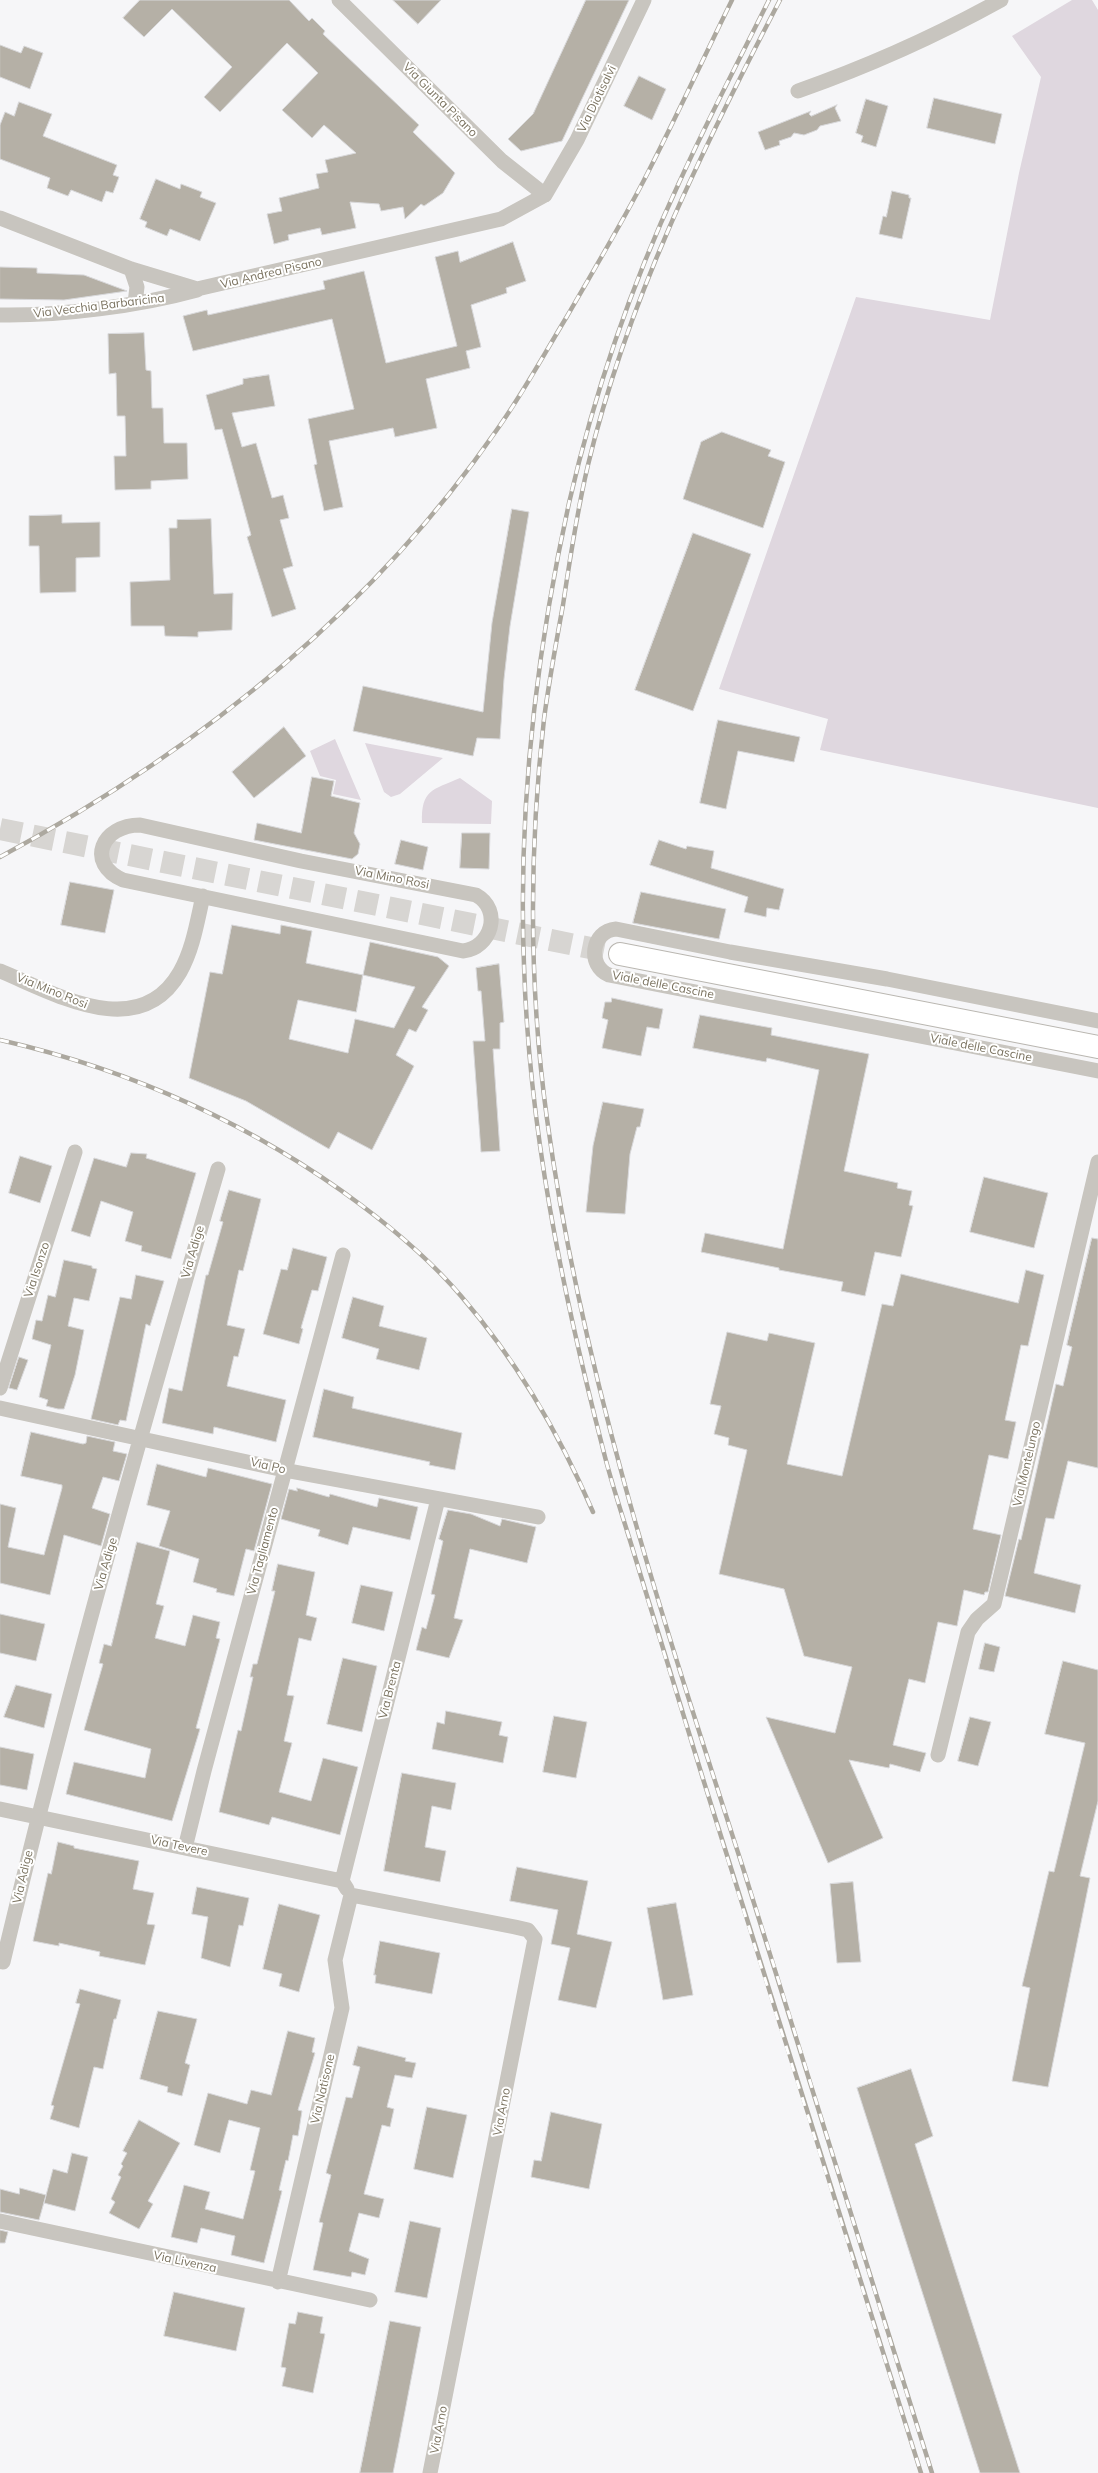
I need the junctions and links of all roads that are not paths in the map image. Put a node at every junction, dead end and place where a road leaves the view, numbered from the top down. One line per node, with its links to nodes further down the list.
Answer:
1 (339, 0): 5 (street, Via Giunta Pisano)
2 (644, 0): 5 (street, Via Diotisalvi)
3 (1002, 0): 4 (street)
4 (798, 91)
5 (545, 195): 8 (street, Via Andrea Pisano)
6 (0, 218): 7 (street, Via Andrea Pisano)
7 (131, 269): 8 (street, Via Andrea Pisano); 9 (street)
8 (197, 289): 9 (street, Via Vecchia Barbaricina)
9 (135, 303): 10 (street, Via Vecchia Barbaricina)
10 (0, 315)
11 (203, 896): 11 (street, Via Mino Rosi); 13 (street, Via Mino Rosi)
12 (620, 954): 15 (main road, Viale delle Cascine)
13 (0, 971)
14 (1098, 1021): 16 (street, Viale delle Cascine)
15 (1098, 1047)
16 (1098, 1071)
17 (75, 1152): 21 (street, Via Isonzo)
18 (1098, 1162): 27 (street, Via Montelungo)
19 (218, 1169): 23 (street, Via Adige)
20 (343, 1255): 24 (street, Via Tagliamento)
21 (0, 1388)
22 (0, 1408): 23 (street, Via Po)
23 (140, 1437): 24 (street, Via Po); 29 (street, Via Adige)
24 (284, 1470): 25 (street, Via Po); 30 (street, Via Tagliamento)
25 (438, 1499): 26 (street, Via Po); 31 (street, Via Brenta)
26 (538, 1517)
27 (938, 1755)
28 (0, 1810): 29 (street, Via Tevere)
29 (37, 1817): 30 (street, Via Tevere); 33 (street, Via Adige)
30 (185, 1848): 31 (street, Via Tevere)
31 (342, 1881): 32 (street)
32 (351, 1895): 35 (street, Via Natisone); 37 (street, Via Arno)
33 (3, 1962)
34 (0, 2221): 35 (street, Via Livenza)
35 (278, 2282): 36 (street, Via Livenza)
36 (370, 2300)
37 (430, 2473)

